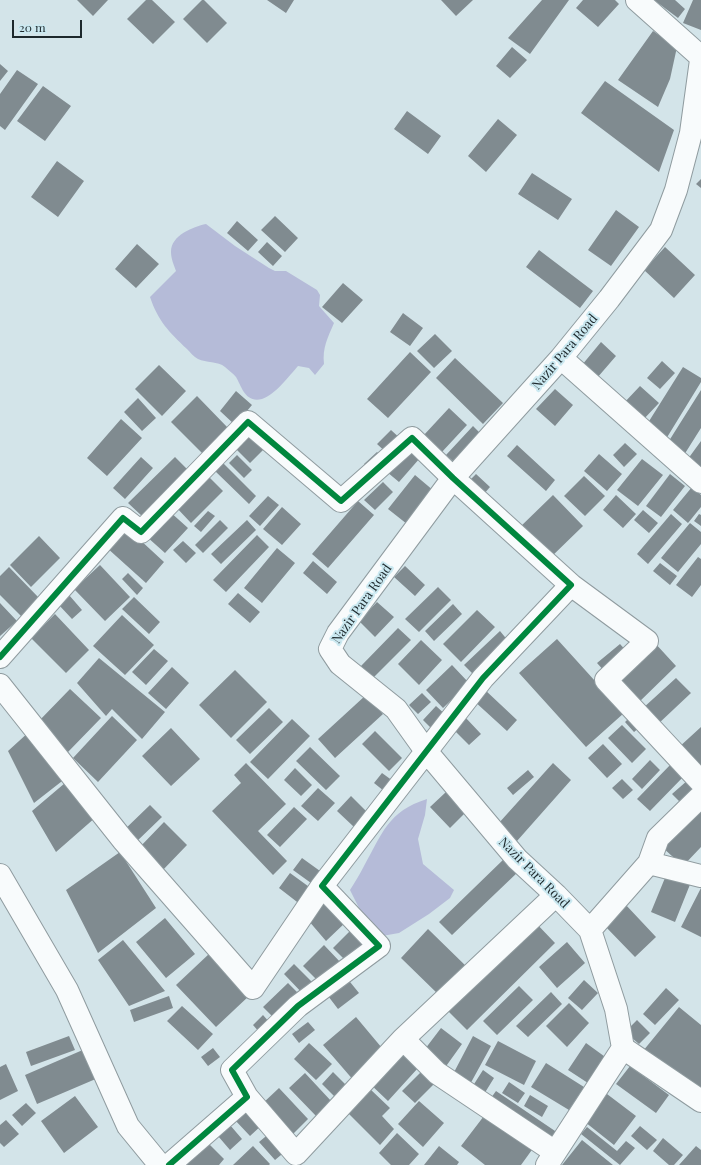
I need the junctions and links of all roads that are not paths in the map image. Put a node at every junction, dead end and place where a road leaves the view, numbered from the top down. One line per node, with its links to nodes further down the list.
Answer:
1 (637, 0): 2 (street)
2 (701, 57)
3 (701, 60): 4 (street, Nazir Para Road)
4 (561, 358): 5 (street, Nazir Para Road); 6 (street)
5 (453, 478): 7 (street); 8 (street); 10 (street, Nazir Para Road)
6 (701, 482)
7 (571, 585): 10 (street); 11 (street)
8 (0, 656)
9 (0, 685): 16 (street)
10 (426, 751): 16 (street); 17 (street, Nazir Para Road)
11 (701, 782)
12 (701, 796): 13 (street)
13 (649, 863): 15 (street); 18 (street)
14 (0, 875): 24 (street)
15 (701, 876)
16 (322, 886): 21 (street)
17 (556, 895): 18 (street, Nazir Para Road); 19 (street)
18 (590, 930): 20 (street, Nazir Para Road)
19 (403, 1039): 21 (street); 23 (street)
20 (623, 1048): 22 (street); 23 (street)
21 (247, 1097): 25 (street)
22 (701, 1100)
23 (551, 1158)
24 (160, 1165)
25 (169, 1165)

